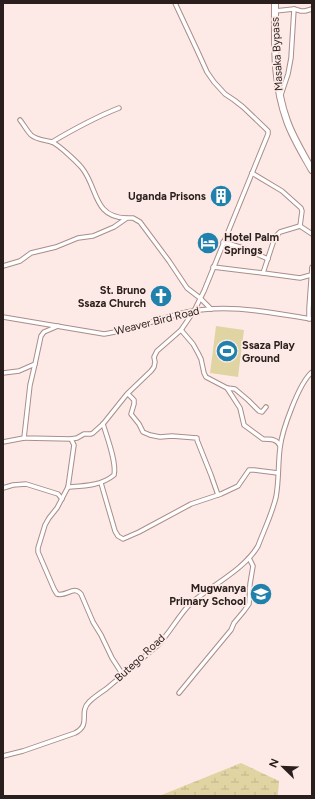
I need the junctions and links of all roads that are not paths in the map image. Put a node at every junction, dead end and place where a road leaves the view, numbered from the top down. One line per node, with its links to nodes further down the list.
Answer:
1 (175, 3): 13 (street)
2 (275, 3): 5 (highway, Masaka Bypass)
3 (294, 9): 5 (street); 6 (street); 7 (street)
4 (312, 9): 6 (street)
5 (275, 11): 8 (highway, Masaka Bypass)
6 (301, 11): 7 (street)
7 (294, 15): 8 (street)
8 (280, 98): 12 (highway, Masaka Bypass)
9 (119, 108): 11 (street)
10 (20, 120): 11 (street)
11 (52, 142): 14 (street)
12 (312, 170)
13 (252, 173): 15 (street); 17 (street)
14 (127, 218): 19 (street); 25 (street)
15 (300, 226): 16 (street); 18 (street)
16 (312, 234)
17 (224, 242): 18 (street); 20 (street)
18 (268, 259): 22 (street)
19 (3, 266)
20 (213, 267): 22 (street); 25 (street)
21 (312, 267): 23 (street)
22 (263, 273): 23 (street)
23 (311, 274): 24 (street)
24 (311, 286): 29 (street)
25 (200, 298): 26 (street); 27 (street)
26 (211, 309): 27 (street, Weaver Bird Road); 29 (street, Weaver Bird Road)
27 (194, 311): 30 (street, Weaver Bird Road); 31 (street)
28 (3, 317): 30 (street, Weaver Bird Road)
29 (310, 319)
30 (59, 326): 32 (street)
31 (181, 330): 35 (street); 36 (street)
32 (35, 364): 34 (street); 39 (street)
33 (312, 372): 44 (street, Butego Road)
34 (3, 373)
35 (227, 388): 37 (street); 44 (street)
36 (128, 394): 38 (street); 51 (street)
37 (266, 407)
38 (103, 424): 40 (street); 46 (street)
39 (24, 438): 41 (street); 42 (street)
40 (77, 438): 41 (street); 43 (street)
41 (71, 439): 43 (street)
42 (3, 442)
43 (74, 445): 47 (street)
44 (280, 447): 45 (street, Butego Road)
45 (278, 473): 51 (street); 53 (street, Butego Road)
46 (101, 483): 47 (street); 51 (street)
47 (68, 487): 49 (street)
48 (3, 488): 50 (street)
49 (65, 492): 50 (street); 52 (street)
50 (58, 494): 52 (street)
51 (218, 495)
52 (62, 499): 54 (street)
53 (249, 558): 54 (street, Butego Road); 55 (street)
54 (123, 675): 56 (street, Butego Road)
55 (179, 693)
56 (3, 756)

